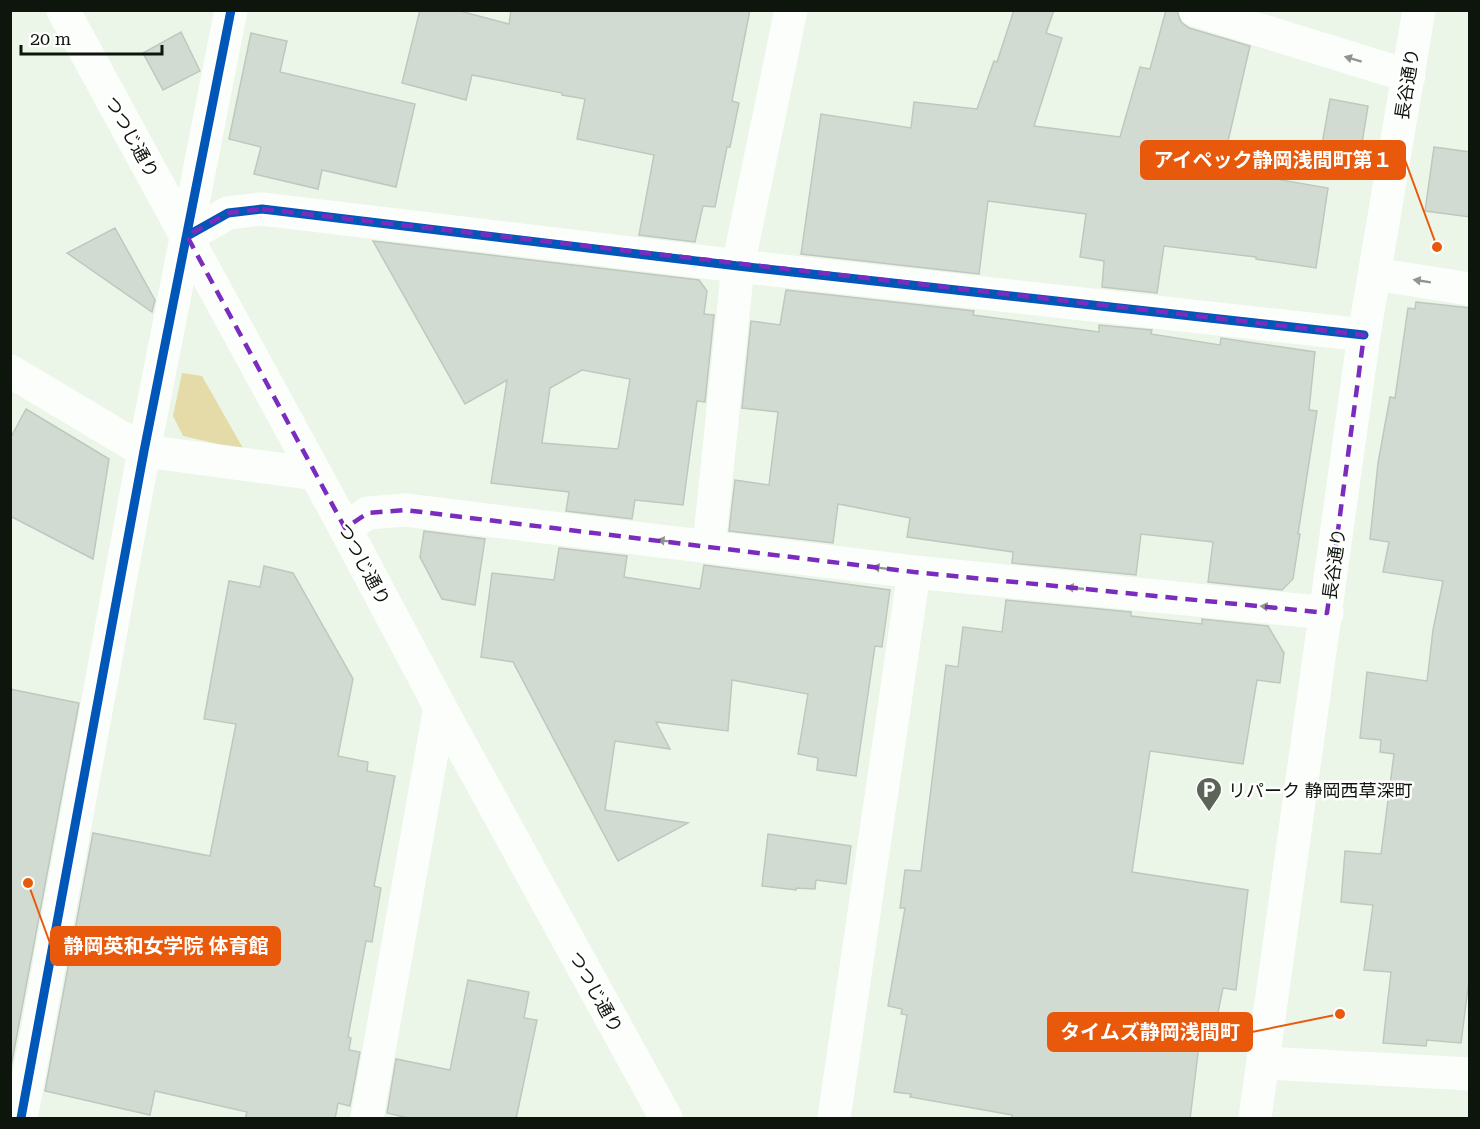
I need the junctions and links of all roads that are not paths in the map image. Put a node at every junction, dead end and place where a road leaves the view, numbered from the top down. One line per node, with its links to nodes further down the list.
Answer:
1 (63, 10): 7 (street, つつじ通り)
2 (231, 10): 7 (street)
3 (790, 10): 8 (street)
4 (1195, 10): 6 (street, one-way to 4)
5 (1419, 10): 6 (street, 長谷通り)
6 (1409, 76): 9 (street, 長谷通り)
7 (187, 236): 8 (street); 13 (street); 14 (street, つつじ通り)
8 (738, 266): 11 (street); 16 (street)
9 (1375, 274): 10 (street, one-way to 9); 11 (street, 長谷通り)
10 (1470, 289)
11 (1364, 335): 18 (street, 長谷通り)
12 (10, 371): 13 (street)
13 (144, 451): 14 (street); 22 (street)
14 (316, 474): 15 (street, つつじ通り)
15 (345, 528): 16 (street, one-way to 15); 19 (street, つつじ通り)
16 (709, 546): 17 (street, one-way to 16)
17 (914, 572): 18 (street, one-way to 17); 25 (street)
18 (1327, 613): 20 (street, 長谷通り)
19 (440, 707): 23 (street); 24 (street, つつじ通り)
20 (1264, 1064): 21 (street); 26 (street, 長谷通り)
21 (1470, 1074)
22 (21, 1119)
23 (367, 1119)
24 (666, 1119)
25 (834, 1119)
26 (1255, 1119)

